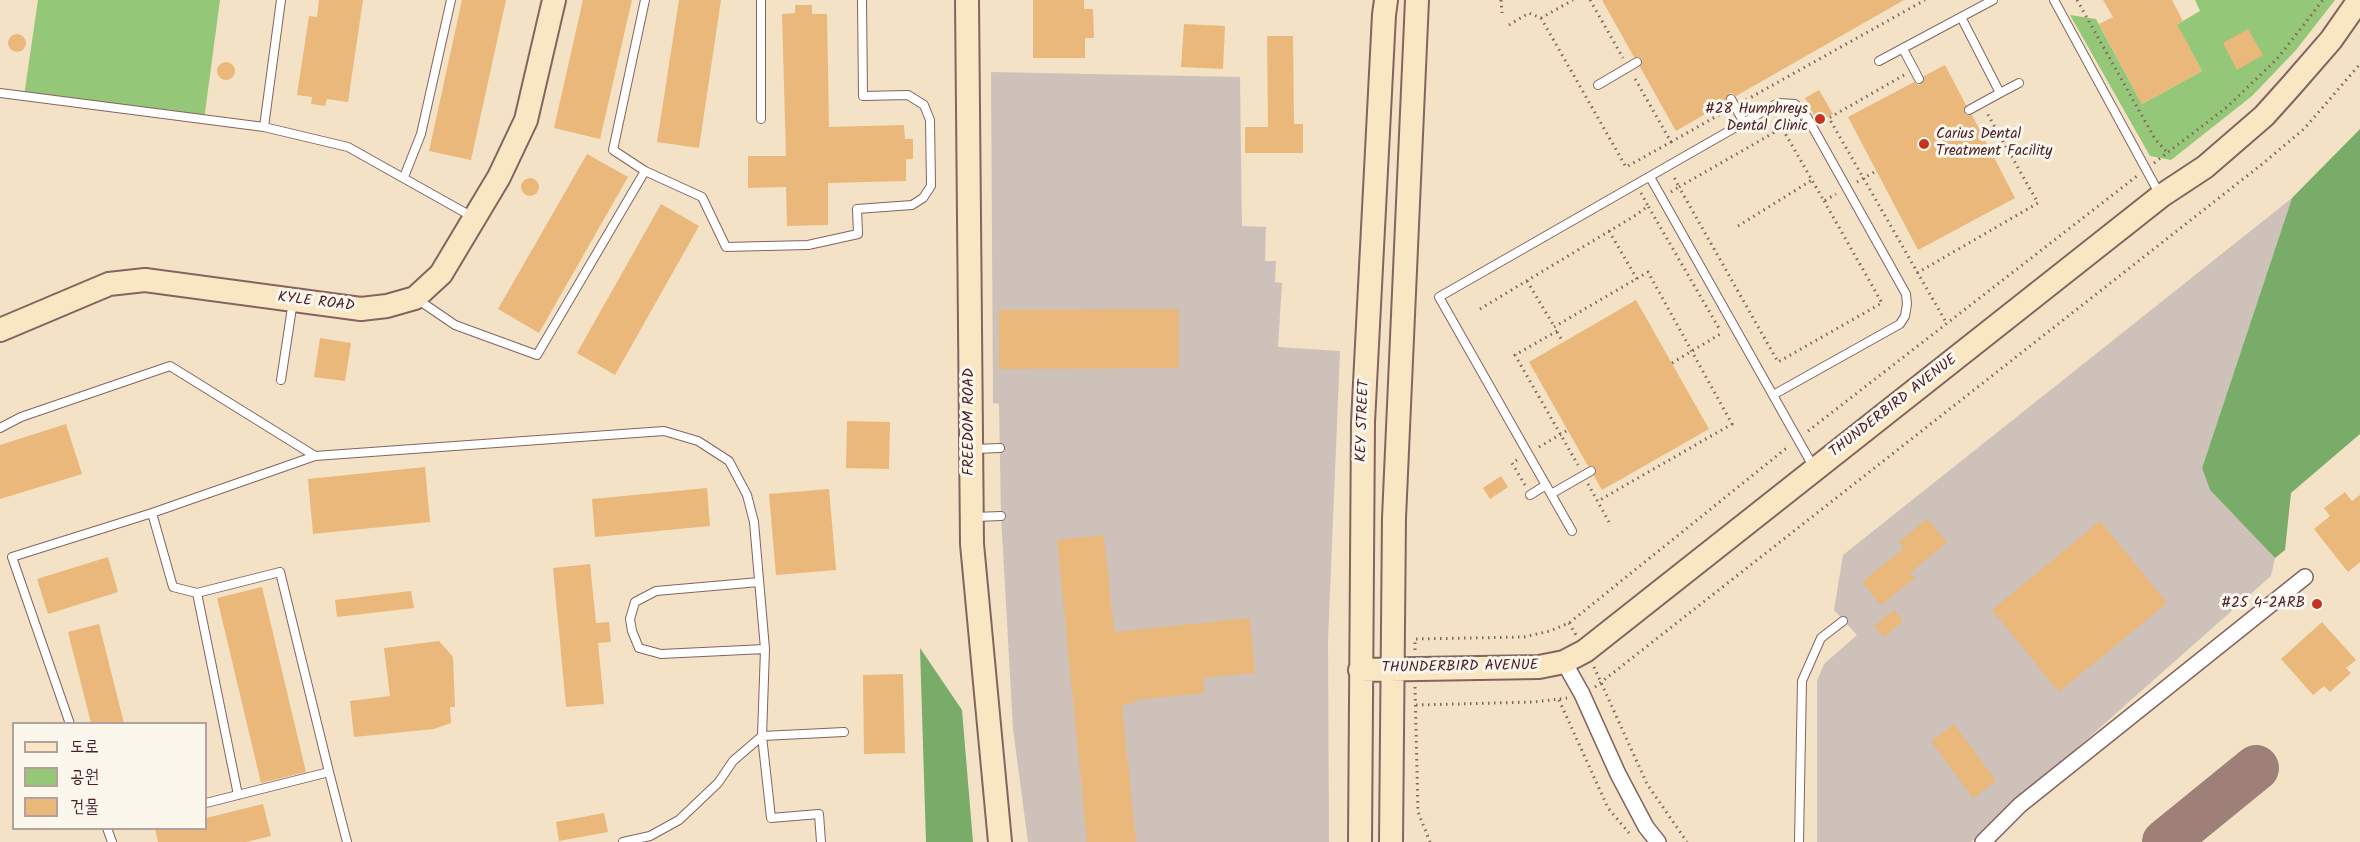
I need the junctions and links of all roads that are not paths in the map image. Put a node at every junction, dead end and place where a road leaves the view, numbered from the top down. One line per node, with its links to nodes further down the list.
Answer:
1 (281, 0): 26 (lane)
2 (451, 0): 28 (lane)
3 (554, 0): 31 (main road, KYLE ROAD)
4 (645, 0): 27 (lane)
5 (761, 0): 24 (lane)
6 (862, 0): 27 (lane)
7 (967, 0): 39 (main road, FREEDOM ROAD)
8 (1386, 0): 57 (main road, KEY STREET)
9 (1417, 0): 56 (main road)
10 (1993, 0): 13 (lane)
11 (2054, 0): 30 (lane)
12 (2359, 0): 30 (main road, THUNDERBIRD AVENUE)
13 (1961, 17): 14 (lane); 21 (lane)
14 (1903, 49): 15 (lane); 17 (lane)
15 (1879, 61)
16 (1637, 62): 19 (lane)
17 (1919, 79)
18 (2019, 83): 21 (lane)
19 (1598, 86)
20 (0, 93): 26 (lane)
21 (2000, 93): 23 (lane)
22 (1733, 103): 25 (lane)
23 (1969, 110)
24 (762, 118)
25 (1744, 123): 29 (lane); 36 (lane)
26 (264, 127): 28 (lane)
27 (645, 171): 32 (lane)
28 (404, 177): 31 (lane)
29 (1650, 177): 36 (lane); 43 (lane)
30 (2161, 196): 41 (main road, THUNDERBIRD AVENUE)
31 (475, 219): 32 (main road, KYLE ROAD)
32 (415, 298): 33 (main road, KYLE ROAD)
33 (293, 300): 34 (main road, KYLE ROAD); 35 (lane)
34 (0, 330)
35 (281, 380)
36 (1773, 395): 41 (lane)
37 (0, 428): 40 (lane)
38 (1000, 448): 39 (lane)
39 (970, 449): 48 (main road, FREEDOM ROAD)
40 (315, 456): 46 (lane); 51 (lane)
41 (1815, 469): 55 (main road, THUNDERBIRD AVENUE)
42 (1591, 471): 44 (lane)
43 (1546, 485): 44 (lane); 45 (lane)
44 (1551, 494): 49 (lane)
45 (1530, 495)
46 (152, 513): 52 (lane); 58 (lane)
47 (1001, 516): 48 (lane)
48 (971, 517): 67 (main road, FREEDOM ROAD)
49 (1572, 531)
50 (2305, 578): 72 (street)
51 (759, 582): 54 (lane); 54 (lane)
52 (196, 593): 61 (lane); 62 (lane)
53 (1844, 621): 71 (lane)
54 (765, 649): 60 (lane)
55 (1564, 662): 56 (main road, THUNDERBIRD AVENUE); 70 (street)
56 (1404, 669): 57 (main road, THUNDERBIRD AVENUE); 69 (main road)
57 (1360, 670): 68 (main road, KEY STREET)
58 (70, 722)
59 (844, 732): 60 (lane)
60 (762, 736): 65 (lane); 66 (lane)
61 (329, 772): 62 (lane); 64 (lane)
62 (238, 795): 63 (lane)
63 (207, 803)
64 (346, 842)
65 (623, 842)
66 (821, 842)
67 (1000, 842)
68 (1360, 842)
69 (1391, 842)
70 (1658, 842)
71 (1799, 842)
72 (1983, 842)

